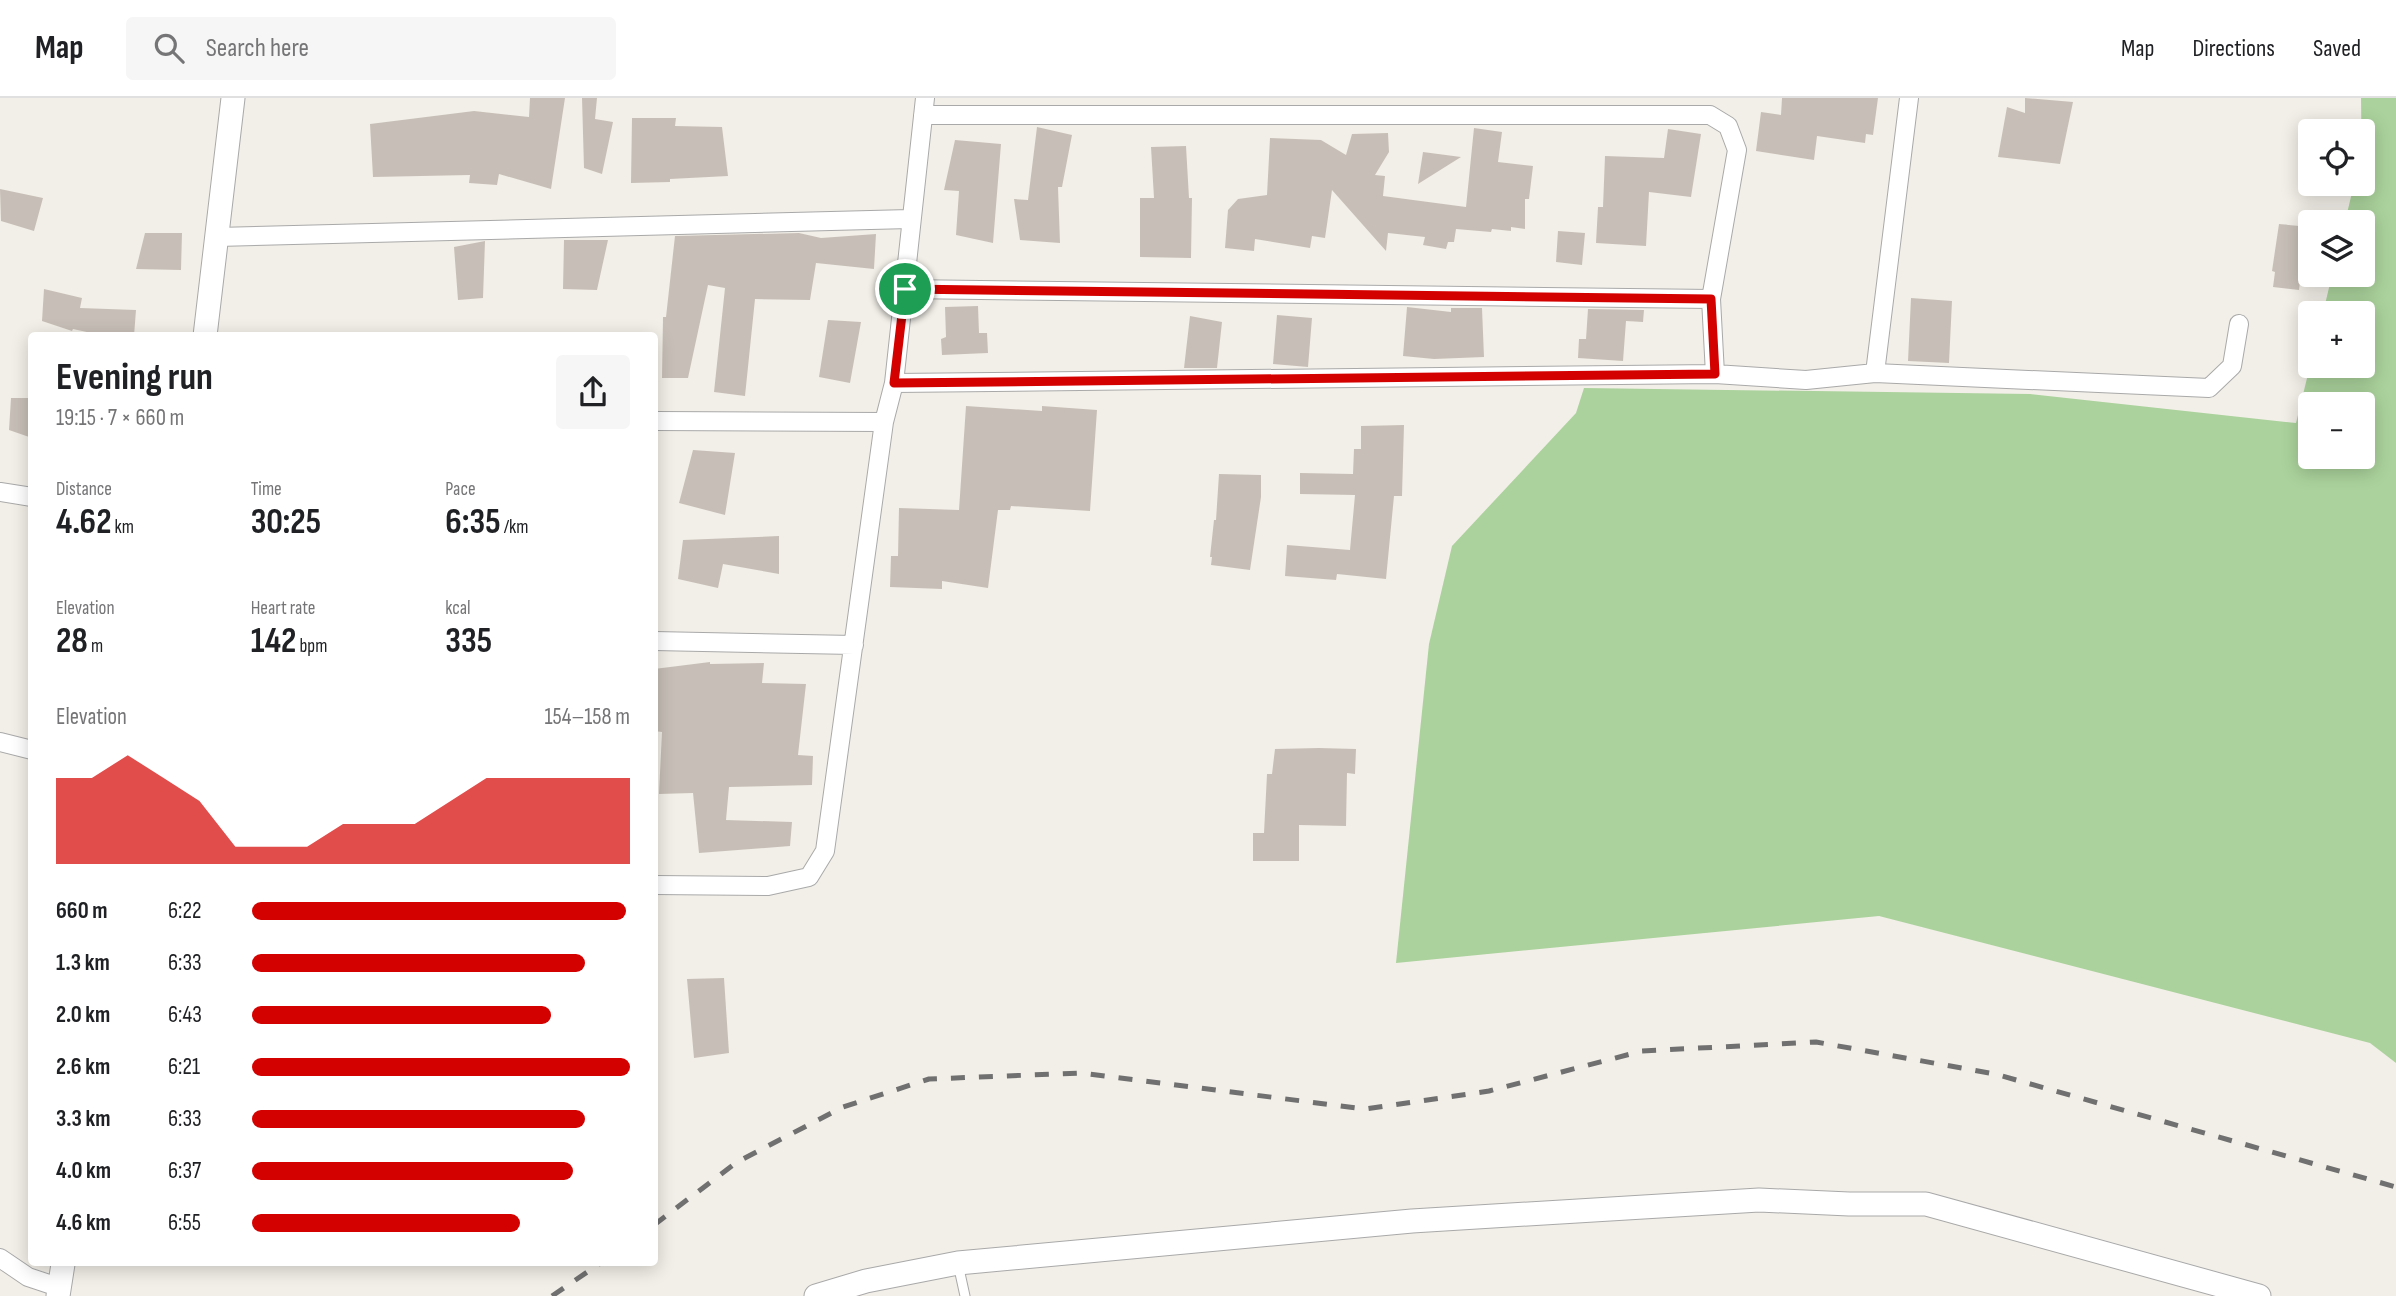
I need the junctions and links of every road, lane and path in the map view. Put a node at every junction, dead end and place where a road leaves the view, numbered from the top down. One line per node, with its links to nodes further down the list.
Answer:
1 (233, 98): 5 (street)
2 (1909, 98): 10 (street)
3 (924, 107): 4 (street); 7 (street)
4 (910, 219): 5 (street); 6 (street)
5 (217, 237): 9 (street)
6 (905, 289): 7 (street); 12 (street)
7 (1711, 299): 11 (street)
8 (2239, 324): 10 (street)
9 (205, 332)
10 (1875, 373): 11 (street)
11 (1715, 374): 12 (street)
12 (894, 383): 14 (street)
13 (658, 421): 14 (street)
14 (884, 422): 18 (street)
15 (0, 492): 16 (street)
16 (28, 496)
17 (658, 641): 18 (street)
18 (853, 645): 21 (street)
19 (0, 742): 20 (street)
20 (28, 749)
21 (658, 885)
22 (0, 1258): 25 (street)
23 (958, 1263): 26 (street); 27 (lane); 28 (street)
24 (63, 1266): 25 (street)
25 (58, 1291)
26 (816, 1296)
27 (965, 1296)
28 (2259, 1296)

